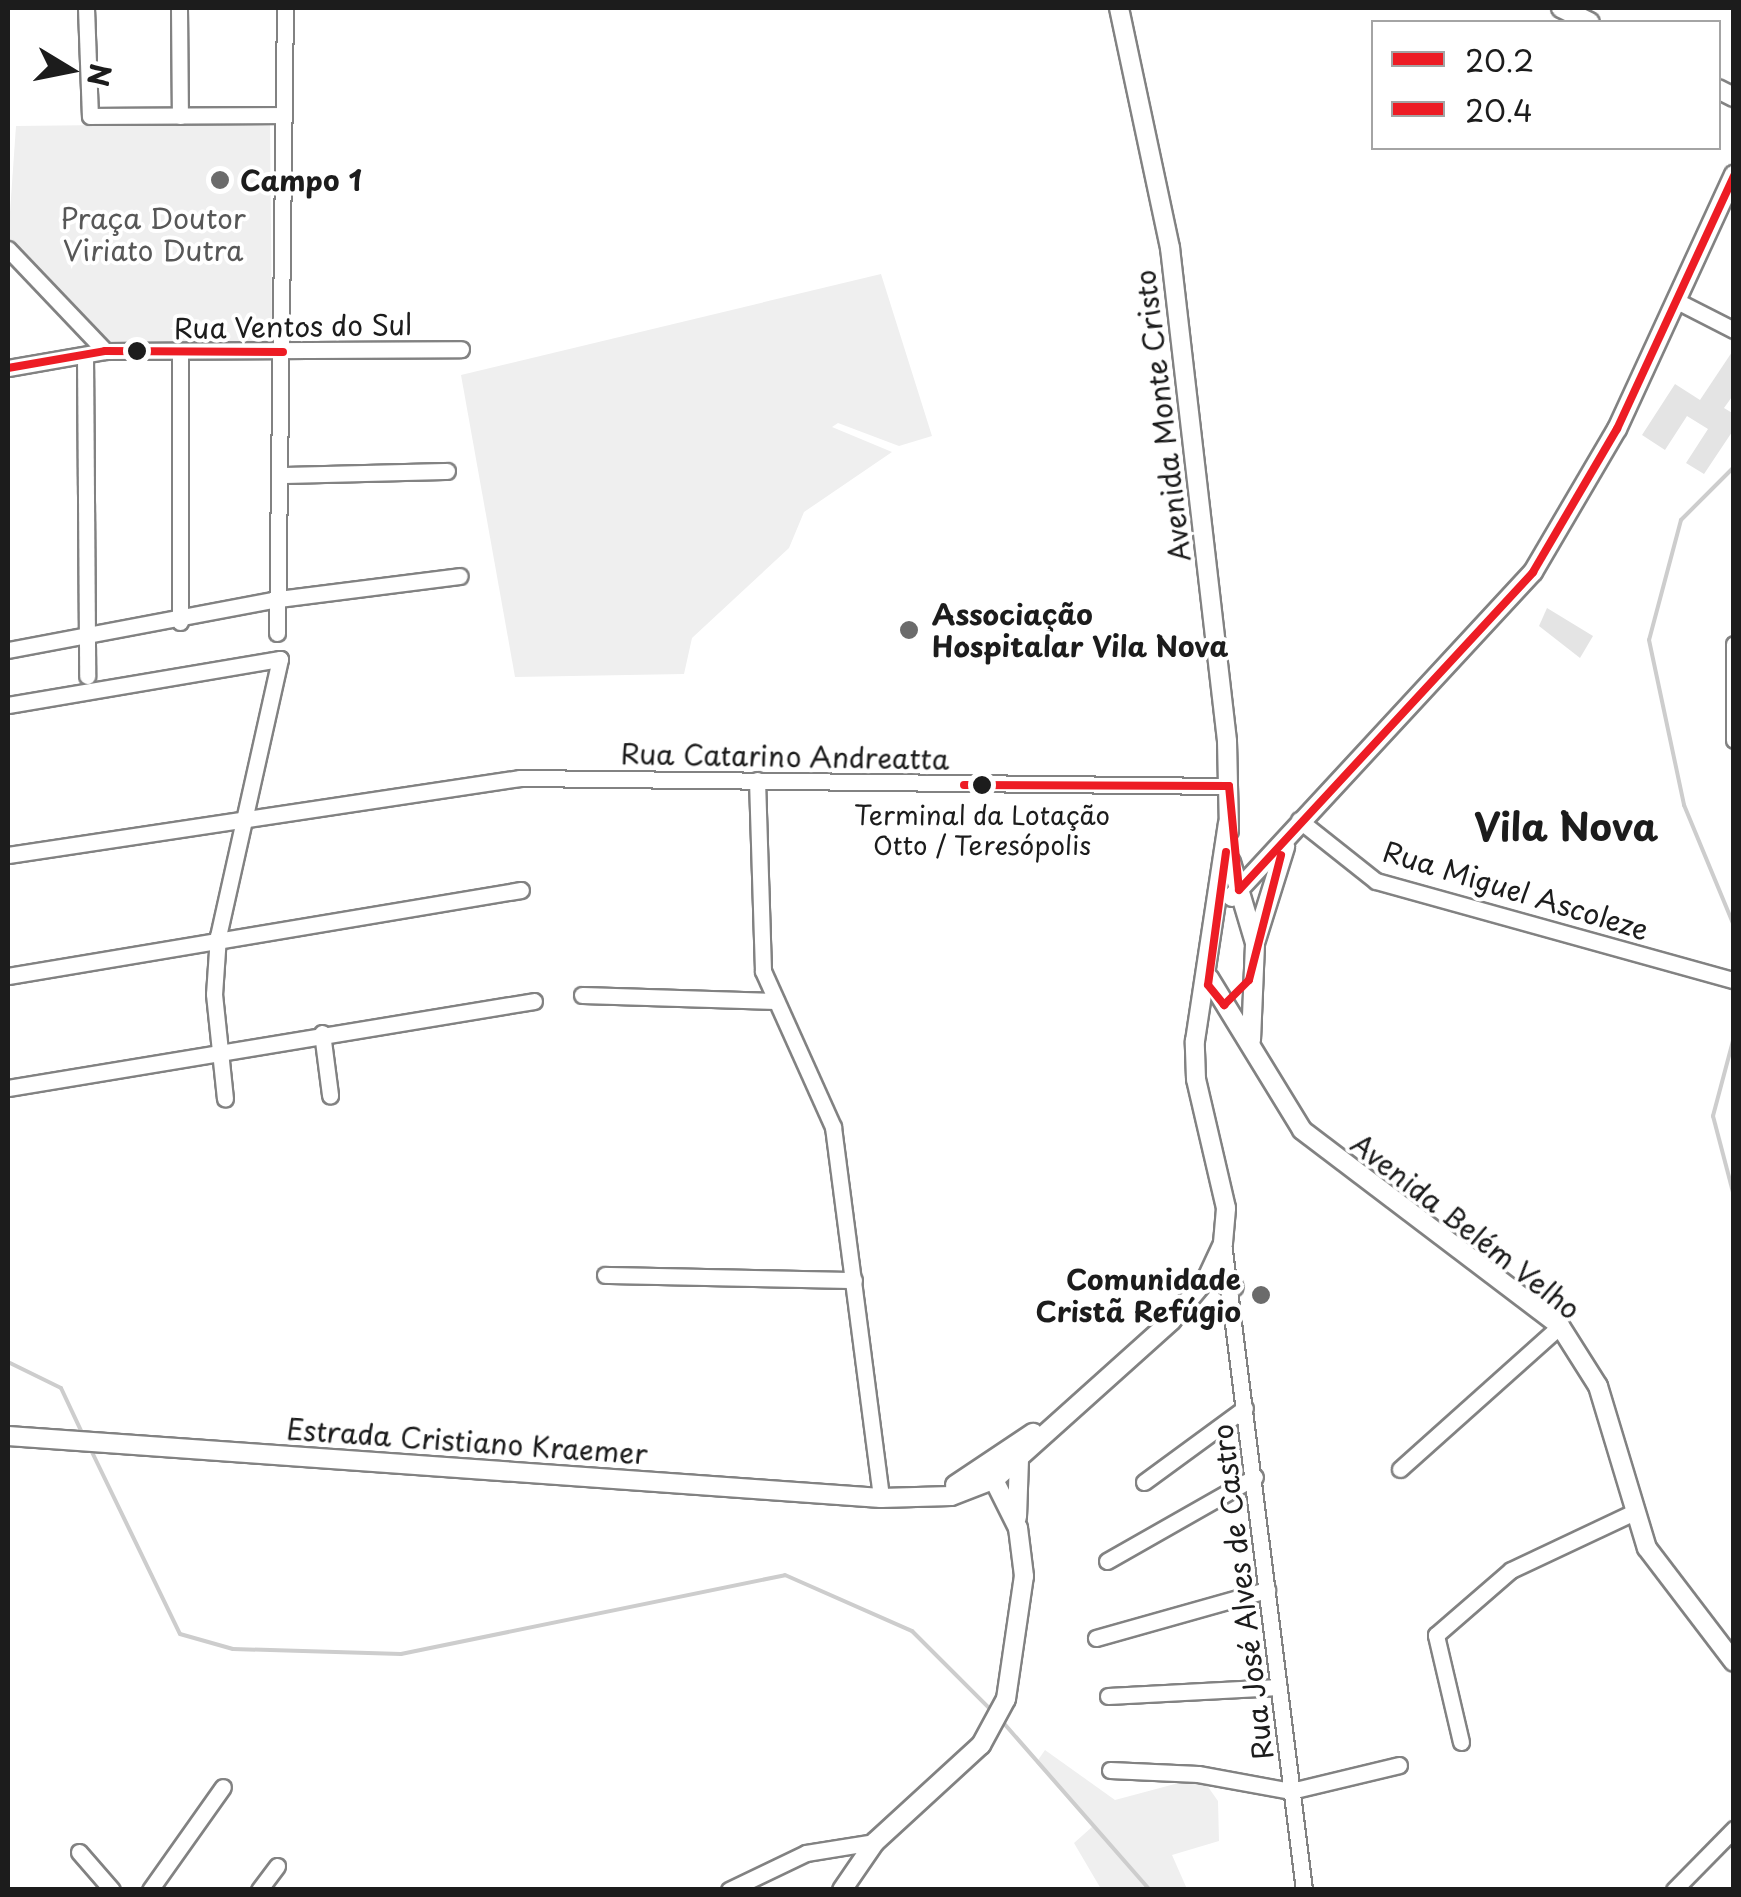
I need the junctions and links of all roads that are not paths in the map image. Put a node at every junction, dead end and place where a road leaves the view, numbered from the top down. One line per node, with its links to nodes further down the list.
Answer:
1 (86, 8): 8 (street)
2 (178, 8): 8 (street)
3 (285, 8): 7 (street)
4 (1119, 8): 32 (main road, Avenida Monte Cristo)
5 (1561, 8): 6 (main road)
6 (1586, 20)
7 (284, 115): 8 (street); 15 (street)
8 (180, 116)
9 (1734, 174): 11 (main road)
10 (8, 249): 14 (street)
11 (1677, 302): 12 (street); 34 (main road)
12 (1734, 330)
13 (461, 349): 15 (street, Rua Ventos do Sul)
14 (105, 351): 16 (street, Rua Ventos do Sul); 17 (street, Rua Ventos do Sul)
15 (283, 352): 16 (street, Rua Ventos do Sul); 20 (street)
16 (180, 354): 23 (street)
17 (85, 355): 18 (street, Rua Ventos do Sul); 25 (street)
18 (8, 368)
19 (447, 471): 20 (street)
20 (282, 475): 22 (street)
21 (460, 576): 22 (street)
22 (278, 599): 23 (street); 24 (street)
23 (180, 622): 25 (street)
24 (278, 633)
25 (86, 638): 27 (street); 28 (street)
26 (1734, 644): 30 (street)
27 (8, 650)
28 (87, 676)
29 (8, 705): 33 (street)
30 (1734, 740)
31 (757, 780): 32 (street, Rua Catarino Andreatta); 33 (street, Rua Catarino Andreatta); 48 (street)
32 (1228, 786): 35 (main road, Avenida Monte Cristo)
33 (246, 816): 36 (street, Rua Catarino Andreatta); 40 (street)
34 (1299, 820): 38 (main road); 41 (main road, Avenida Belém Velho); 45 (street, Rua Miguel Ascoleze)
35 (1228, 823): 38 (main road, Avenida Monte Cristo); 39 (main road, Avenida Monte Cristo)
36 (8, 856)
37 (521, 890): 40 (street)
38 (1238, 890): 39 (main road); 41 (main road, Avenida Monte Cristo)
39 (1220, 912): 42 (main road, Avenida Monte Cristo)
40 (218, 936): 43 (street); 52 (street)
41 (1255, 942): 44 (main road, Avenida Belém Velho)
42 (1209, 973): 49 (main road, Avenida Belém Velho); 50 (main road, Estrada Cristiano Kraemer)
43 (8, 976)
44 (1249, 980): 49 (main road); 53 (main road, Avenida Belém Velho)
45 (1734, 980)
46 (582, 995): 48 (street)
47 (534, 1001): 51 (street)
48 (776, 1001): 60 (street)
49 (1224, 1005): 50 (main road); 53 (main road, Avenida Belém Velho)
50 (1197, 1022): 57 (main road, Estrada Cristiano Kraemer)
51 (322, 1033): 52 (street); 55 (street)
52 (220, 1051): 54 (street); 56 (street)
53 (1254, 1055): 62 (main road, Avenida Belém Velho)
54 (8, 1088)
55 (330, 1095)
56 (225, 1098)
57 (1220, 1251): 59 (main road, Estrada Cristiano Kraemer); 61 (street, Rua José Alves de Castro)
58 (605, 1275): 60 (street)
59 (1207, 1278): 61 (main road); 63 (main road, Estrada Cristiano Kraemer)
60 (854, 1280): 73 (street)
61 (1234, 1287): 64 (street, Rua José Alves de Castro)
62 (1560, 1326): 67 (street); 74 (main road, Avenida Belém Velho)
63 (1090, 1391): 66 (main road, Estrada Cristiano Kraemer); 68 (main road, Estrada Cristiano Kraemer)
64 (1245, 1408): 69 (street, Rua José Alves de Castro); 70 (street)
65 (8, 1436): 73 (main road, Estrada Cristiano Kraemer)
66 (1018, 1461): 68 (main road, Estrada Cristiano Kraemer); 75 (main road)
67 (1400, 1469)
68 (992, 1474): 71 (main road, Estrada Cristiano Kraemer); 72 (main road, Estrada Cristiano Kraemer); 75 (main road)
69 (1254, 1477): 76 (street); 77 (street, Rua José Alves de Castro)
70 (1144, 1482)
71 (924, 1495): 72 (main road, Estrada Cristiano Kraemer); 73 (main road, Estrada Cristiano Kraemer)
72 (951, 1496): 75 (main road)
73 (881, 1498)
74 (1634, 1512): 79 (main road, Avenida Belém Velho); 82 (street)
75 (1014, 1518): 88 (main road)
76 (1108, 1561)
77 (1267, 1590): 78 (street); 80 (street, Rua José Alves de Castro)
78 (1096, 1638)
79 (1734, 1662)
80 (1280, 1687): 81 (street); 86 (street, Rua José Alves de Castro)
81 (1108, 1696)
82 (1461, 1742)
83 (1399, 1765): 86 (street)
84 (1110, 1770): 86 (street)
85 (222, 1787): 92 (street)
86 (1291, 1791): 96 (street, Rua José Alves de Castro)
87 (1734, 1829): 97 (street)
88 (875, 1842): 94 (street); 95 (main road)
89 (79, 1852): 91 (street)
90 (276, 1866): 93 (street)
91 (112, 1890)
92 (150, 1890)
93 (259, 1890)
94 (729, 1890)
95 (842, 1890)
96 (1304, 1890)
97 (1674, 1890)

